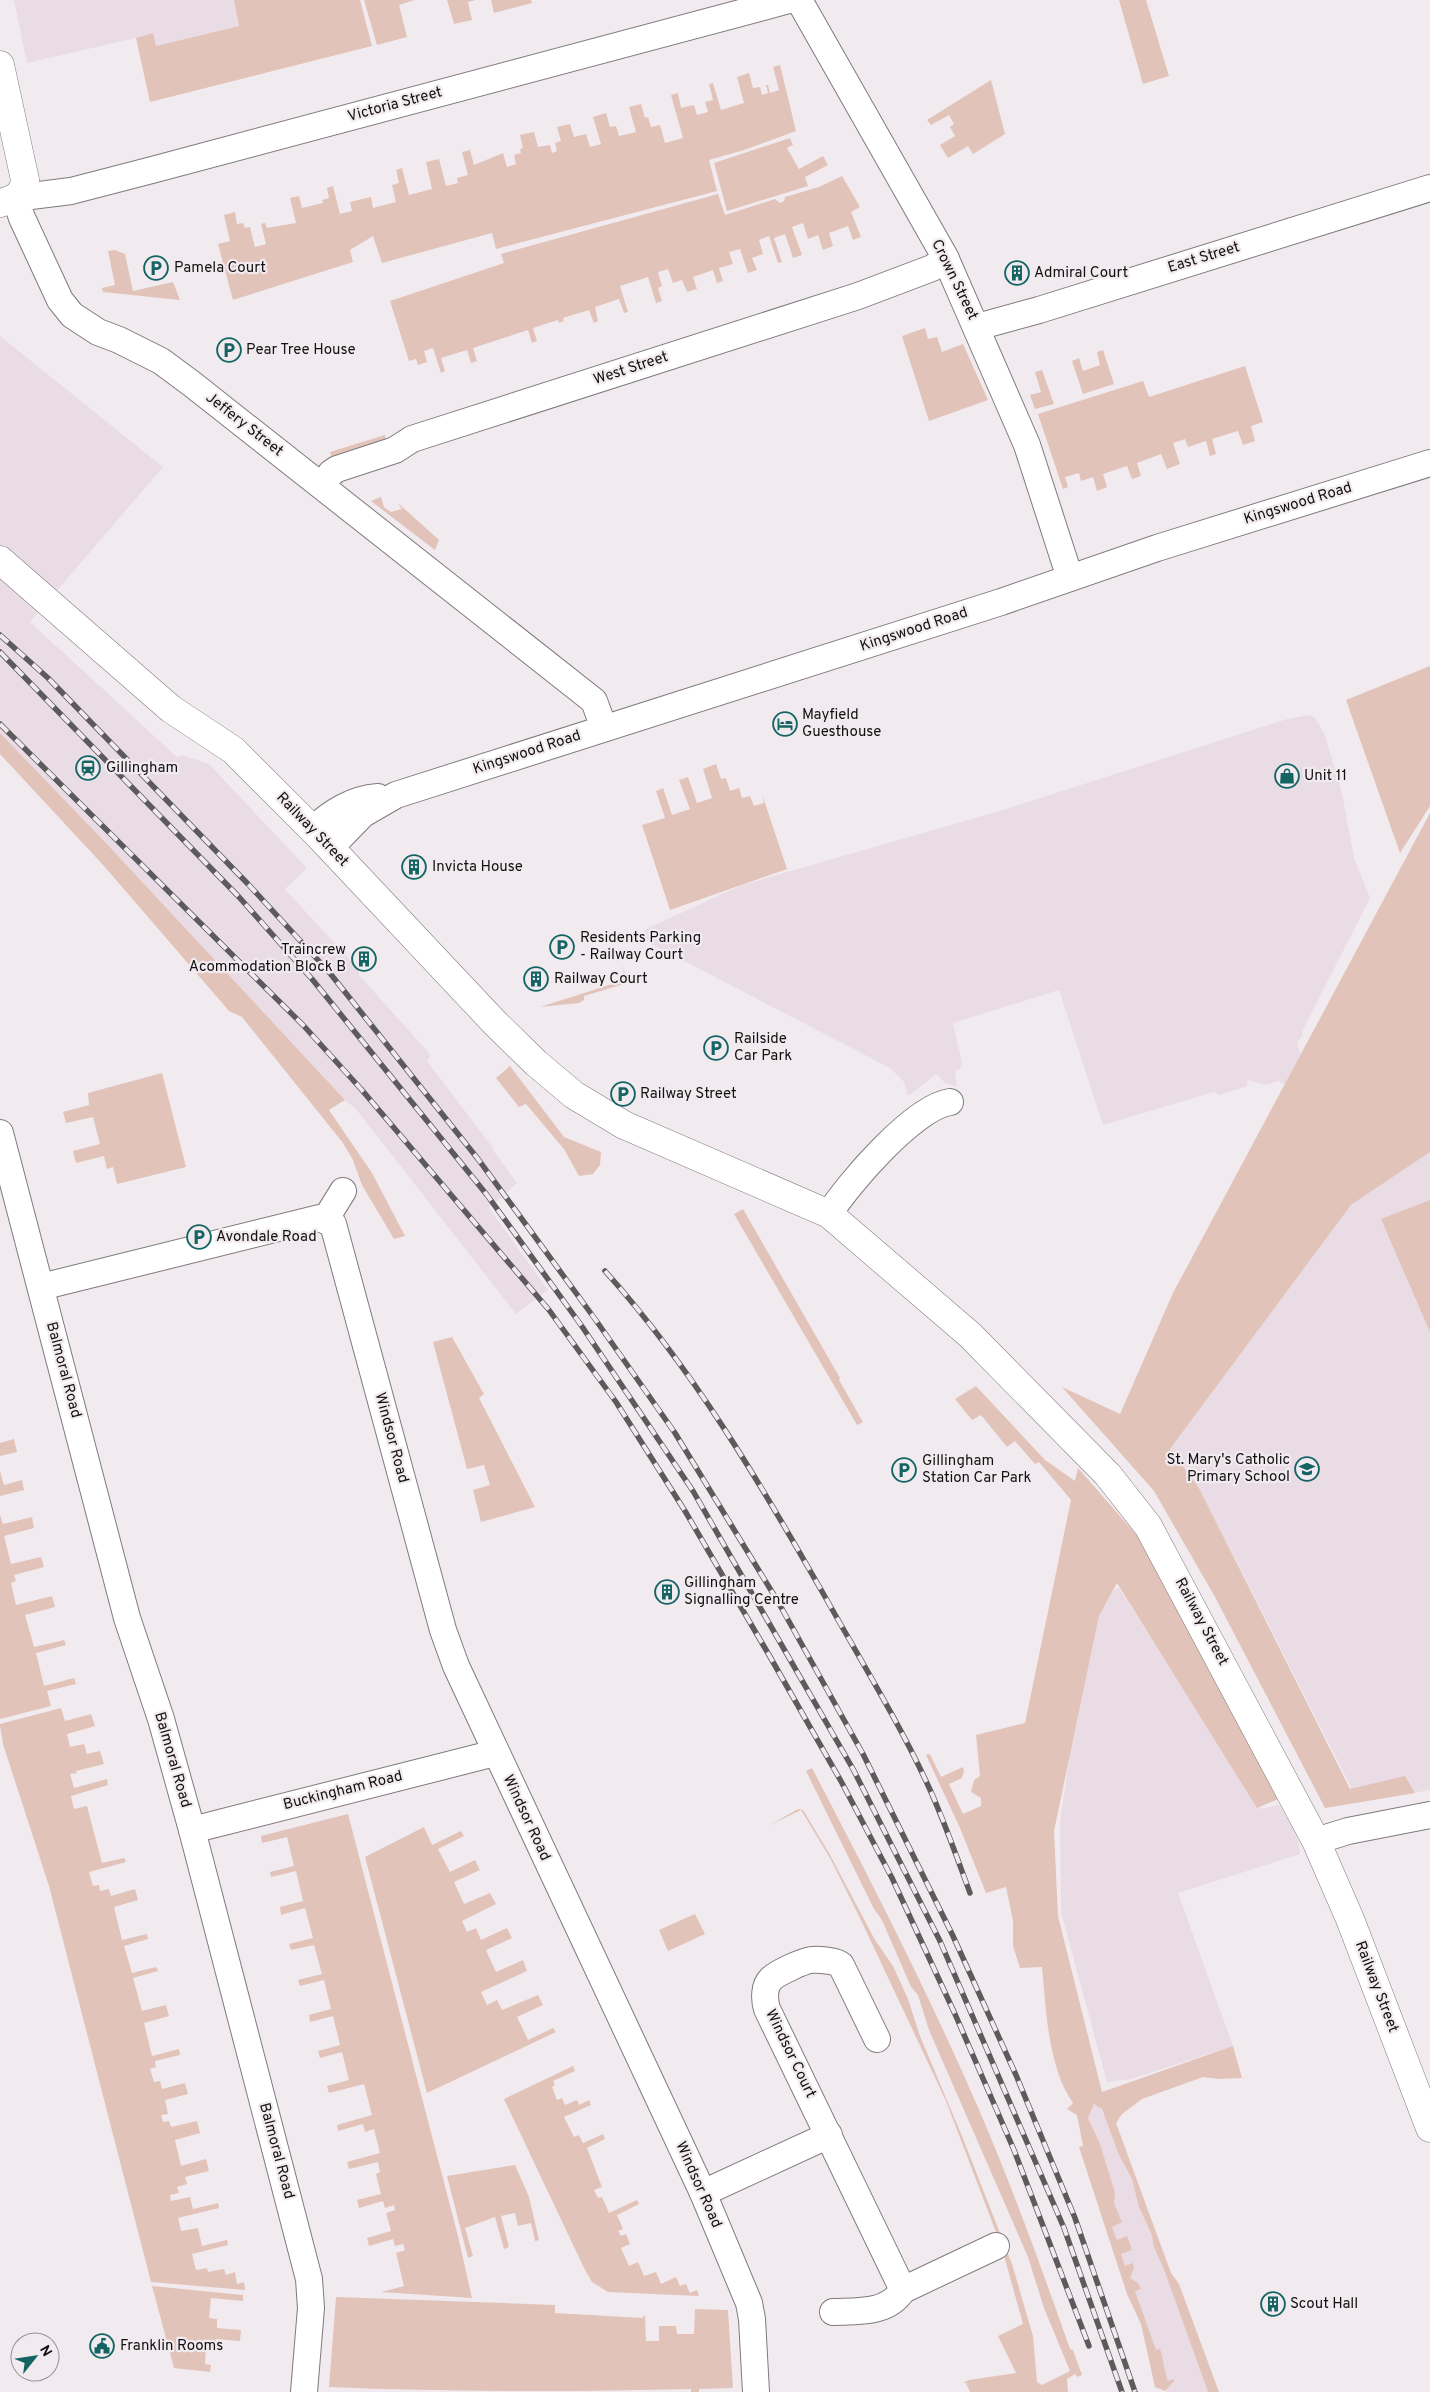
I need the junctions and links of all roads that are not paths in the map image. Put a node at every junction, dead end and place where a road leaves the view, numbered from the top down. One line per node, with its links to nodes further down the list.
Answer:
1 (789, 0): 5 (street, Victoria Street)
2 (799, 0): 6 (street, Crown Street)
3 (0, 64): 5 (street)
4 (1430, 188): 7 (street, East Street)
5 (8, 201): 9 (street, Jeffery Street)
6 (946, 259): 7 (street, Crown Street); 9 (street, West Street)
7 (977, 327): 11 (street, Crown Street)
8 (1430, 463): 11 (street, Kingswood Road)
9 (322, 485): 12 (street, Jeffery Street)
10 (0, 560): 13 (street, Railway Street)
11 (1070, 578): 12 (street, Kingswood Road)
12 (604, 728): 13 (street, Kingswood Road)
13 (322, 838): 17 (street, Railway Street)
14 (950, 1102): 17 (street)
15 (0, 1132): 19 (street, Balmoral Road)
16 (343, 1191): 18 (street)
17 (829, 1214): 23 (street, Railway Street)
18 (330, 1224): 19 (street); 20 (street, Windsor Road)
19 (41, 1287): 22 (street, Balmoral Road)
20 (495, 1753): 22 (street, Buckingham Road); 27 (street, Windsor Road)
21 (1430, 1815): 23 (street)
22 (192, 1830): 31 (street, Balmoral Road)
23 (1316, 1841): 25 (street, Railway Street)
24 (877, 2039): 26 (street, Windsor Court)
25 (1430, 2128)
26 (829, 2135): 27 (street); 29 (street, Windsor Court)
27 (703, 2194): 32 (street, Windsor Road)
28 (996, 2246): 29 (street)
29 (903, 2290): 30 (street)
30 (833, 2312)
31 (304, 2392)
32 (756, 2392)

